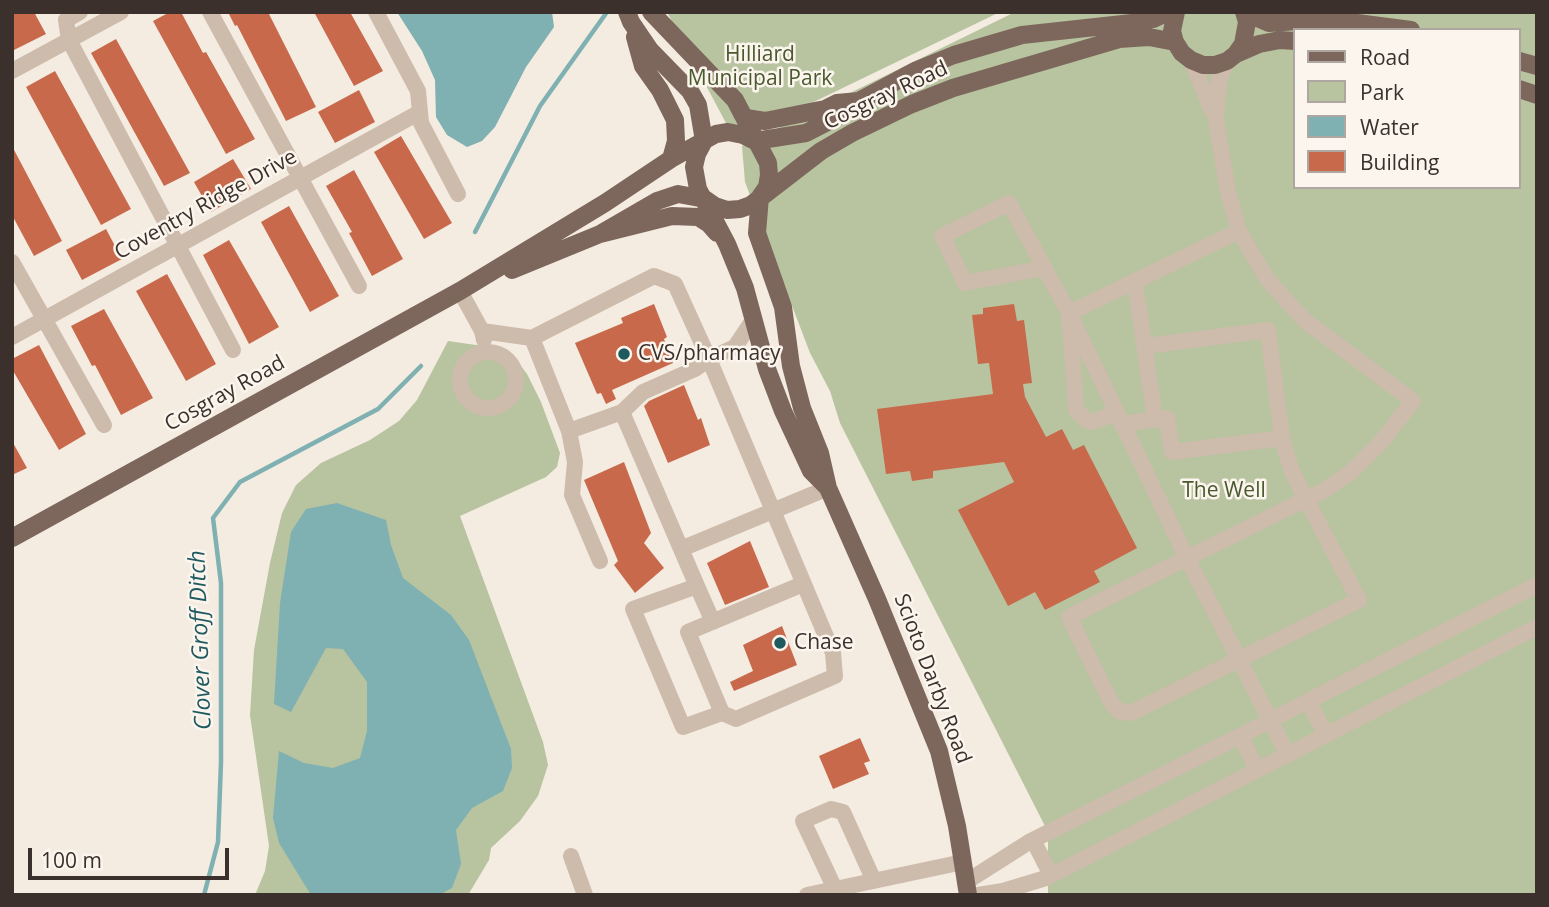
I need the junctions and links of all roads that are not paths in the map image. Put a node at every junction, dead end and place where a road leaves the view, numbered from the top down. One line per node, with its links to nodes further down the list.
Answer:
1 (80, 12): 11 (street)
2 (121, 12): 11 (street)
3 (209, 12): 24 (street)
4 (376, 12): 18 (street)
5 (651, 12): 19 (main road, Scioto Darby Road)
6 (1168, 12): 17 (main road, Cosgray Road)
7 (1176, 12): 13 (main road)
8 (1244, 12): 10 (main road); 14 (main road)
9 (629, 17): 21 (main road, Scioto Darby Road); 23 (main road, Scioto Darby Road)
10 (1395, 28)
11 (69, 40): 16 (street); 30 (street)
12 (1294, 41): 14 (main road)
13 (1175, 43): 15 (main road); 26 (main road, Cosgray Road)
14 (1232, 57): 15 (main road); 20 (street)
15 (1191, 60): 20 (street)
16 (12, 71)
17 (859, 102): 19 (main road, Cosgray Road); 22 (main road, Cosgray Road)
18 (420, 112): 24 (street, Coventry Ridge Drive); 25 (street)
19 (746, 118): 22 (main road, Scioto Darby Road)
20 (1216, 120): 28 (street)
21 (704, 141): 22 (main road, Cosgray Road); 23 (main road, Cosgray Road); 27 (main road, Scioto Darby Road)
22 (755, 141): 26 (main road, Scioto Darby Road)
23 (671, 159): 36 (main road, Cosgray Road)
24 (299, 177): 30 (street, Coventry Ridge Drive); 35 (street)
25 (458, 194)
26 (760, 197): 27 (main road, Cosgray Road); 53 (main road, Scioto Darby Road)
27 (705, 199): 29 (main road, Cosgray Road); 31 (main road, Scioto Darby Road)
28 (1240, 231): 34 (street); 54 (street)
29 (600, 234): 31 (main road, Cosgray Road); 36 (main road, Cosgray Road)
30 (178, 244): 38 (street, Coventry Ridge Drive); 44 (street)
31 (727, 244): 39 (main road, Scioto Darby Road)
32 (12, 262): 38 (street)
33 (1044, 268): 33 (street); 37 (street)
34 (1135, 282): 37 (street); 43 (street)
35 (359, 286)
36 (460, 291): 40 (street); 56 (main road, Cosgray Road)
37 (1069, 313): 48 (street); 48 (street)
38 (44, 318): 41 (street, Coventry Ridge Drive); 50 (street)
39 (753, 320): 46 (street); 53 (main road, Scioto Darby Road)
40 (482, 331): 42 (street); 45 (street)
41 (12, 337)
42 (532, 338): 46 (street); 51 (street)
43 (1146, 346): 49 (street); 52 (street)
44 (233, 350)
45 (485, 352)
46 (709, 359): 47 (street); 55 (street)
47 (622, 412): 51 (street); 57 (street)
48 (1118, 419): 49 (street); 58 (street)
49 (1155, 420): 52 (street)
50 (104, 425)
51 (569, 431): 59 (street)
52 (1282, 438): 54 (street)
53 (828, 488): 55 (street); 75 (main road, Scioto Darby Road)
54 (1306, 499): 58 (street); 65 (street)
55 (771, 510): 57 (street); 60 (street)
56 (12, 538)
57 (681, 550): 62 (street)
58 (1187, 558): 65 (street); 65 (street)
59 (600, 561)
60 (803, 584): 63 (street); 67 (street)
61 (1537, 585): 66 (street)
62 (697, 586): 63 (street); 67 (street)
63 (713, 622): 67 (street)
64 (1537, 628): 69 (street)
65 (1239, 660): 68 (street)
66 (1308, 701): 68 (street); 69 (street)
67 (722, 713)
68 (1270, 720): 70 (street); 71 (street)
69 (1326, 735): 71 (street)
70 (1240, 736): 72 (street); 73 (street)
71 (1289, 755): 72 (street)
72 (1258, 770): 76 (street)
73 (1033, 840): 76 (street); 79 (street)
74 (571, 856): 80 (street)
75 (963, 862): 77 (street); 79 (main road, Scioto Darby Road)
76 (1051, 875): 79 (street)
77 (874, 881): 78 (street); 78 (street)
78 (835, 889): 81 (street)
79 (971, 891)
80 (586, 895)
81 (807, 895)

